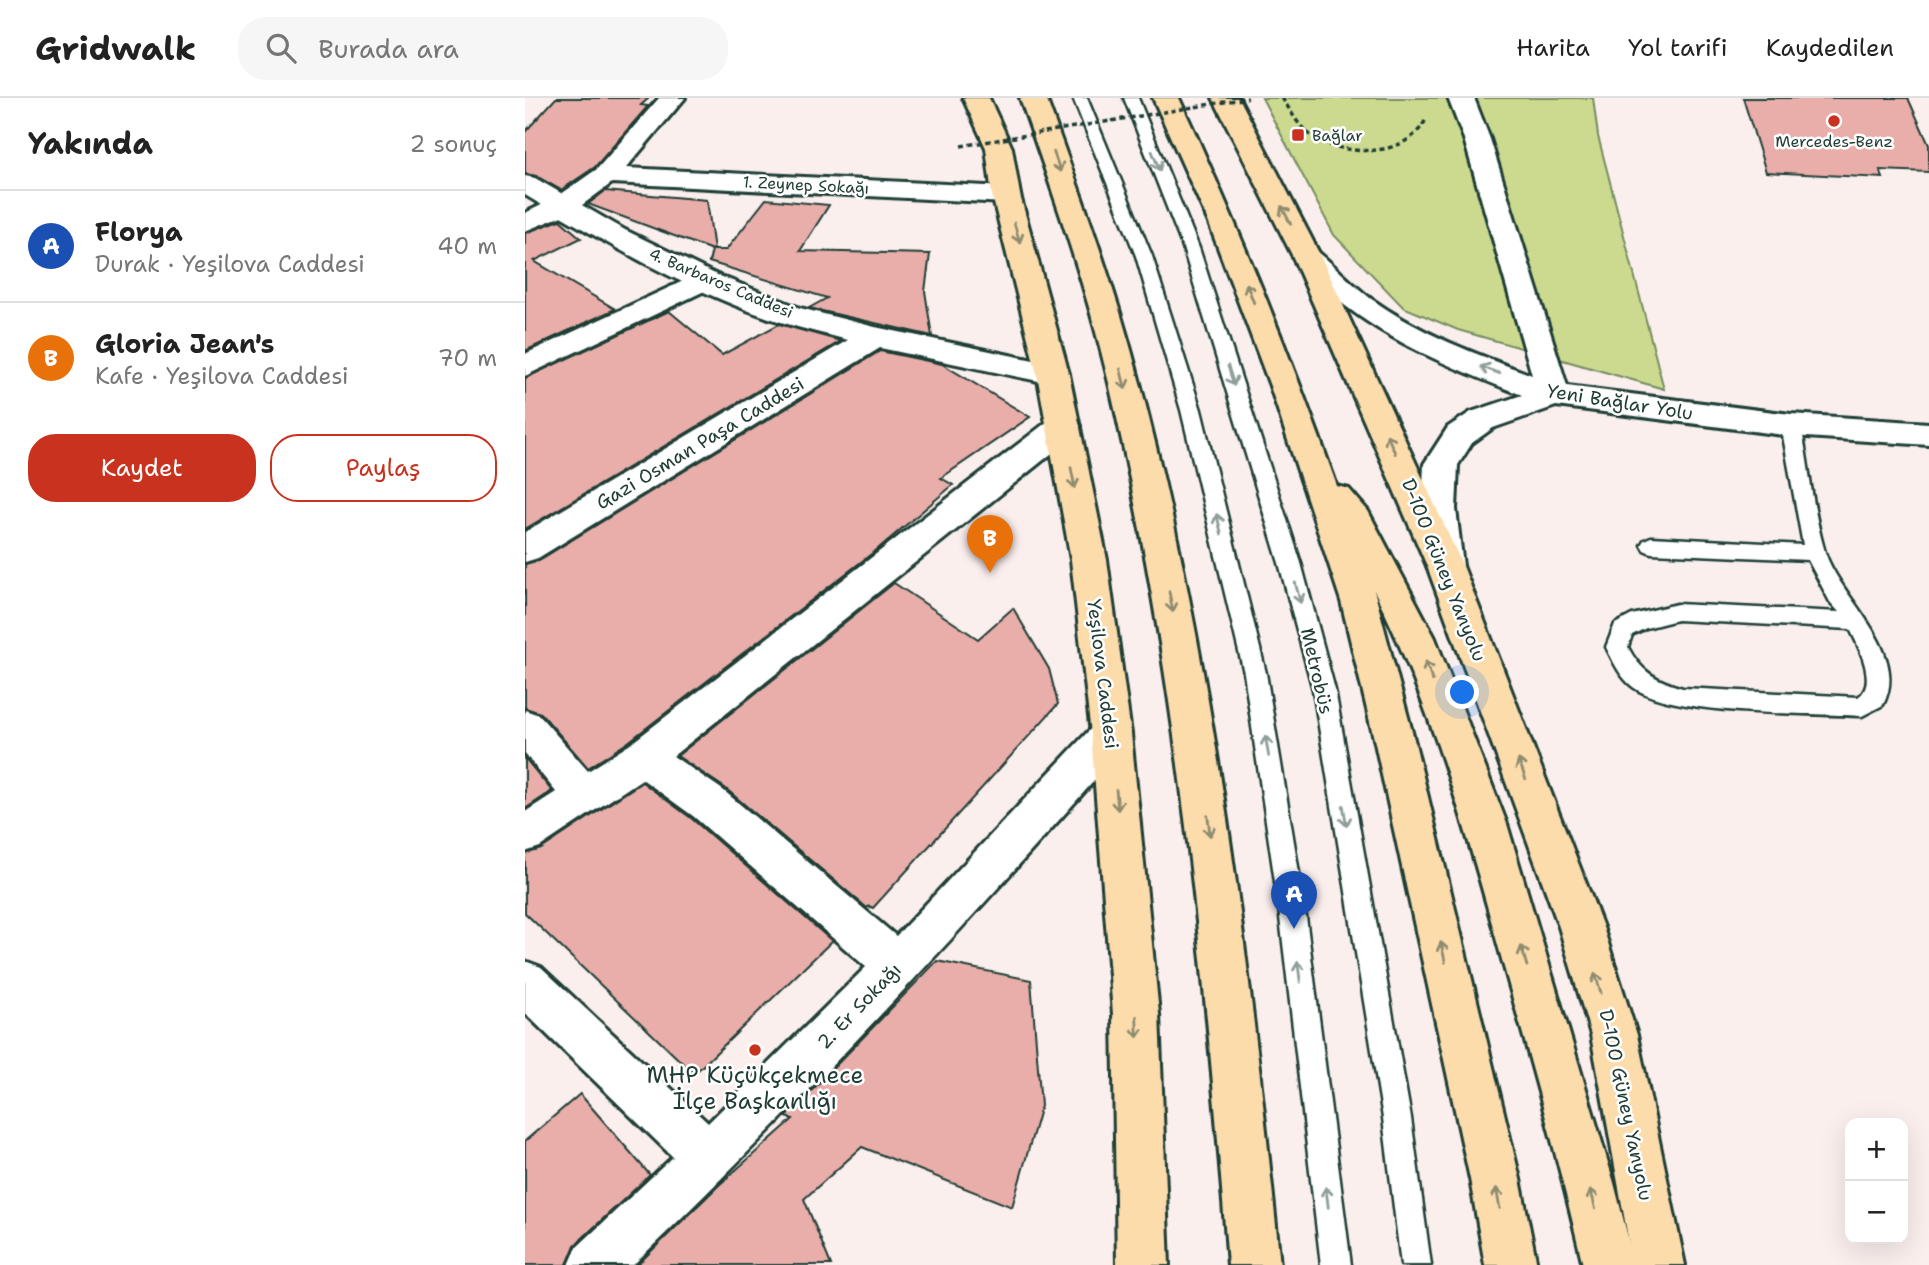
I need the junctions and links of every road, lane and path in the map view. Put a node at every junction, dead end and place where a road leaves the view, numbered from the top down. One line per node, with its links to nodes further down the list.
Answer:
1 (672, 98): 13 (street)
2 (976, 98): 15 (main road, Yeşilova Caddesi)
3 (1033, 98): 43 (main road, one-way to 43)
4 (1080, 98): 44 (lane, one-way to 4)
5 (1131, 98): 45 (lane, Metrobüs, one-way to 45)
6 (1166, 98): 27 (main road, one-way to 6)
7 (1226, 98): 18 (main road, D-100 Güney Yanyolu, one-way to 7)
8 (1248, 98): 12 (path, bridge)
9 (1282, 98): 11 (path)
10 (1461, 98): 23 (street)
11 (1427, 115)
12 (961, 146)
13 (606, 175): 15 (street, 1. Zeynep Sokağı); 16 (street)
14 (525, 184): 16 (street, 4. Barbaros Caddesi)
15 (1006, 195): 22 (main road, Yeşilova Caddesi, one-way to 22)
16 (564, 205): 17 (street); 19 (street, 4. Barbaros Caddesi)
17 (525, 223)
18 (1307, 257): 23 (street, Yeni Bağlar Yolu, one-way to 18); 31 (main road, D-100 Güney Yanyolu, one-way to 18)
19 (705, 280): 20 (street, 4. Barbaros Caddesi); 21 (street)
20 (875, 337): 22 (street, 4. Barbaros Caddesi); 29 (street, Gazi Osman Paşa Caddesi)
21 (525, 366)
22 (1053, 374): 25 (main road, Yeşilova Caddesi)
23 (1554, 395): 24 (street, Yeni Bağlar Yolu); 31 (street)
24 (1791, 425): 26 (street, Yeni Bağlar Yolu); 30 (lane)
25 (1064, 426): 34 (main road, Yeşilova Caddesi, one-way to 34); 35 (street)
26 (1929, 434)
27 (1315, 472): 46 (main road, one-way to 27); 47 (main road, one-way to 27)
28 (1651, 545): 30 (lane)
29 (525, 549)
30 (1815, 553): 32 (lane)
31 (1445, 566): 48 (main road, D-100 Güney Yanyolu, one-way to 31)
32 (1857, 621): 32 (lane)
33 (525, 726): 36 (street)
34 (1111, 734): 38 (street, 2. Er Sokağı); 42 (main road, Yeşilova Caddesi, one-way to 42)
35 (643, 757): 36 (street); 38 (street)
36 (584, 796): 37 (street)
37 (525, 834)
38 (898, 966): 40 (street, 2. Er Sokağı)
39 (525, 982): 40 (street)
40 (710, 1158): 41 (street, 2. Er Sokağı)
41 (595, 1265)
42 (1143, 1265)
43 (1254, 1265)
44 (1336, 1265)
45 (1416, 1265)
46 (1511, 1265)
47 (1609, 1265)
48 (1659, 1265)

